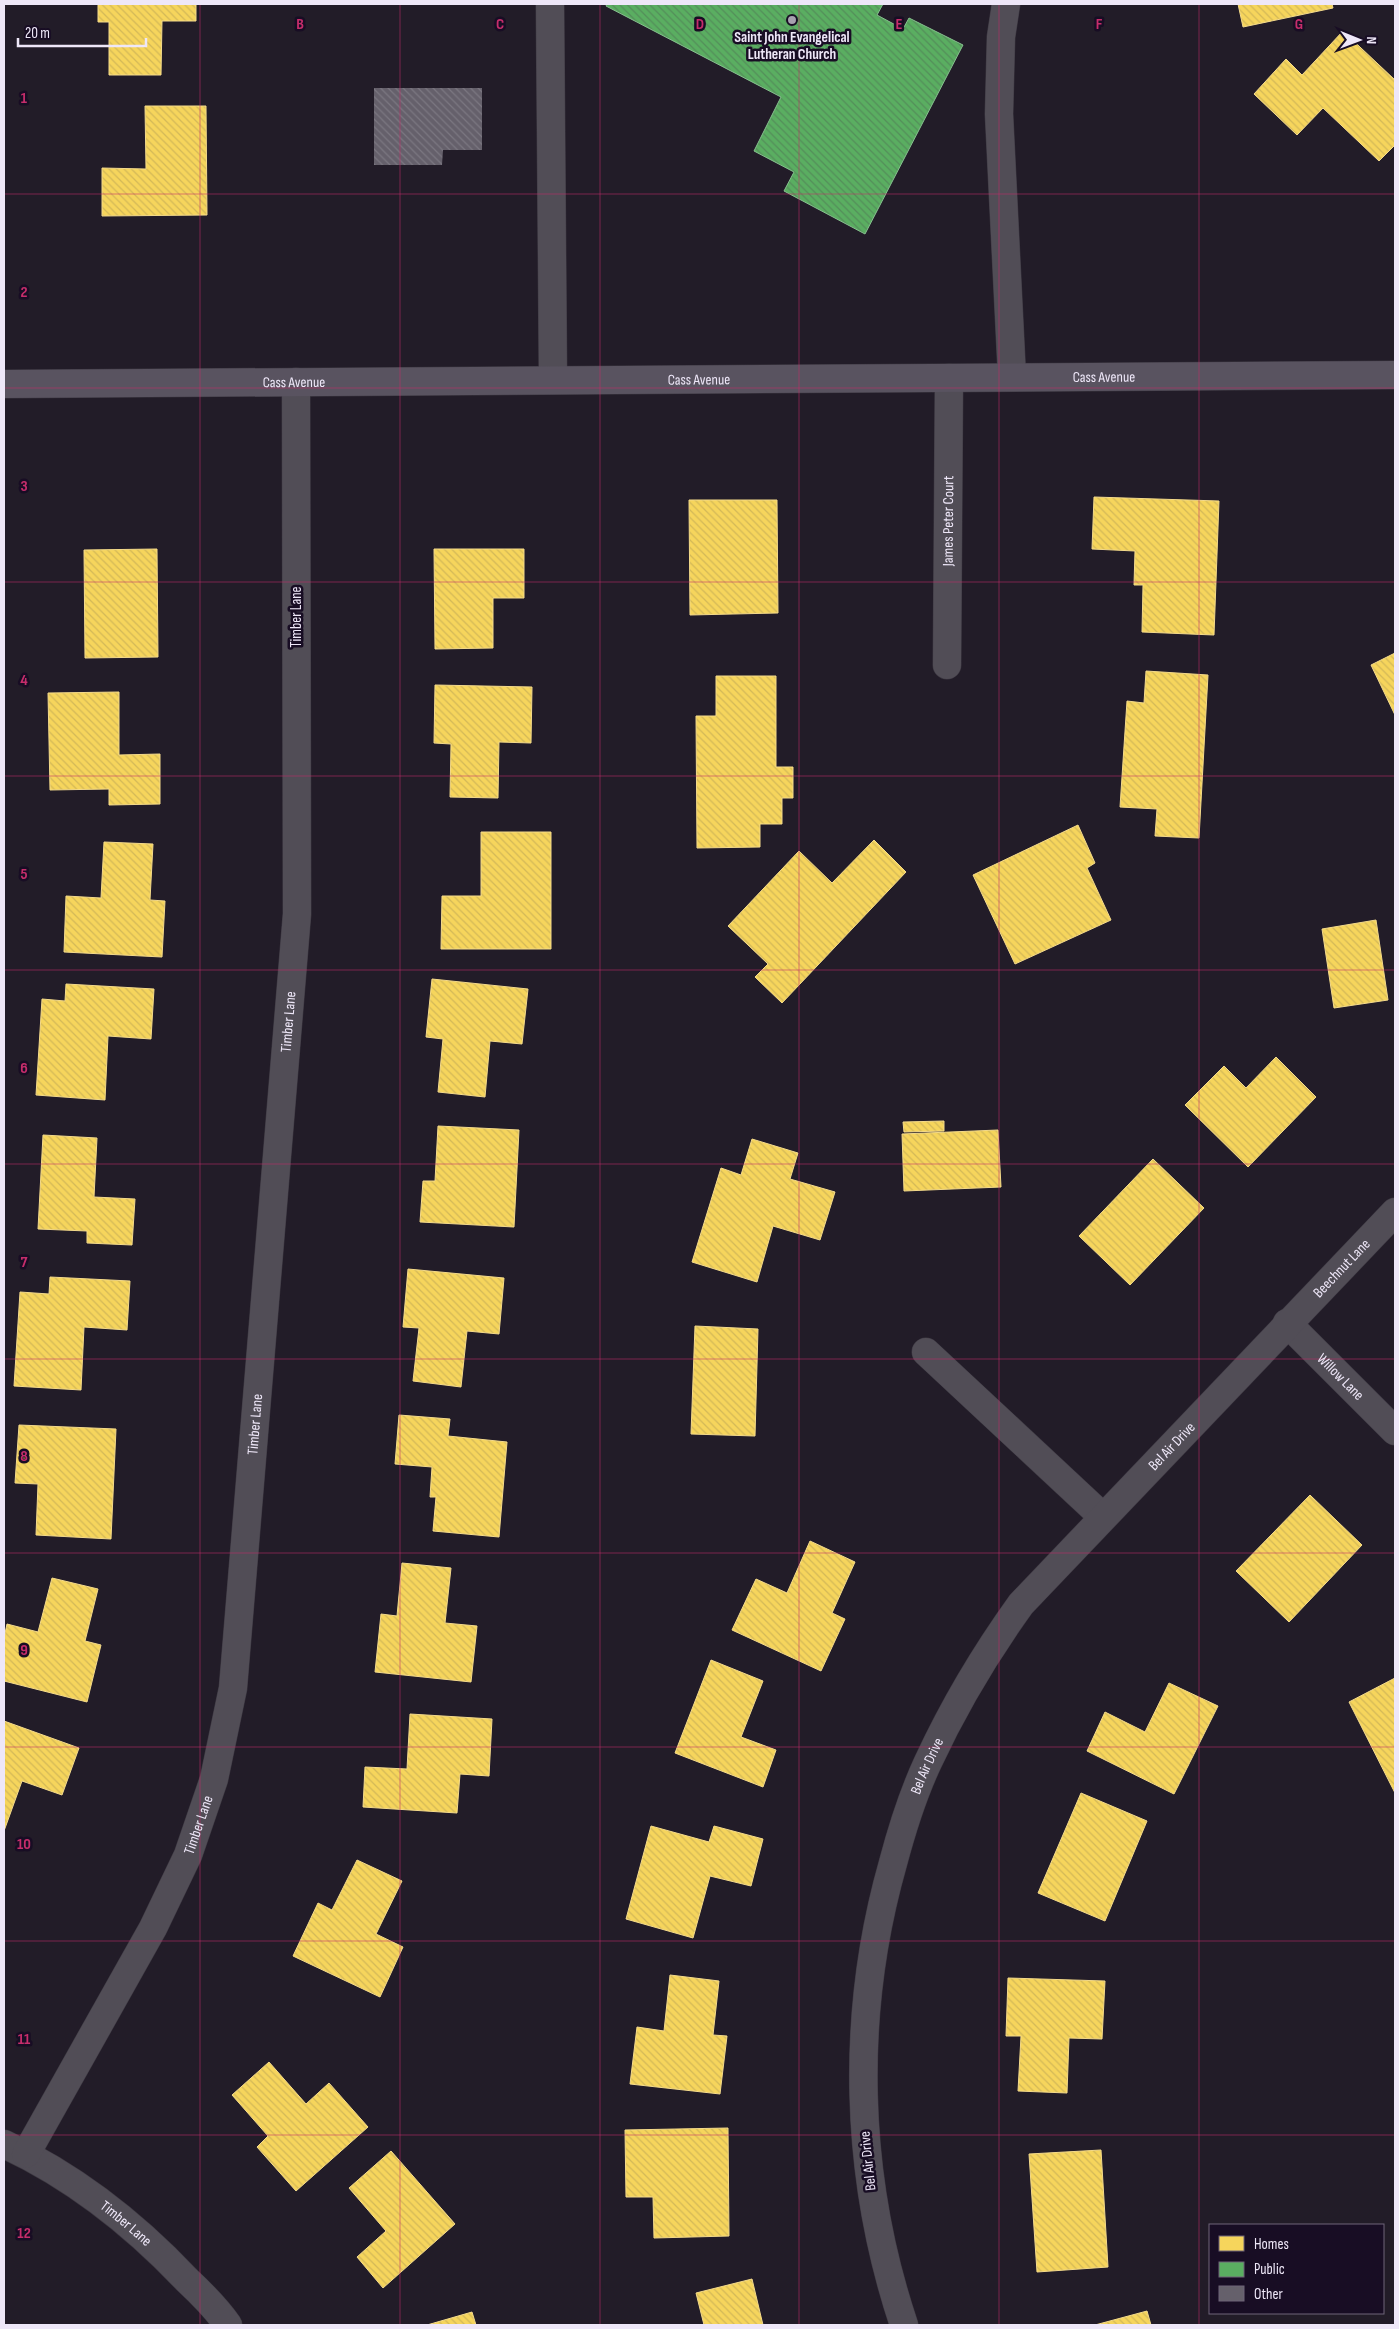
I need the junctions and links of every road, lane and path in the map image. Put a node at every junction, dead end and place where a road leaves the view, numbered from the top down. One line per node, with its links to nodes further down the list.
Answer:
1 (550, 4): 6 (street)
2 (1006, 4): 4 (street)
3 (1395, 375): 4 (main road, Cass Avenue)
4 (1012, 377): 5 (main road, Cass Avenue)
5 (949, 378): 6 (main road, Cass Avenue); 9 (street, James Peter Court)
6 (553, 380): 7 (main road, Cass Avenue)
7 (296, 382): 8 (main road, Cass Avenue); 15 (street, Timber Lane)
8 (4, 384)
9 (947, 665)
10 (1395, 1212): 11 (street, Beechnut Lane)
11 (1288, 1323): 13 (street, Willow Lane); 14 (street, Bel Air Drive)
12 (926, 1352): 14 (street)
13 (1395, 1431)
14 (1103, 1517): 17 (street, Bel Air Drive)
15 (15, 2149): 16 (street, Timber Lane)
16 (228, 2325)
17 (904, 2325)

